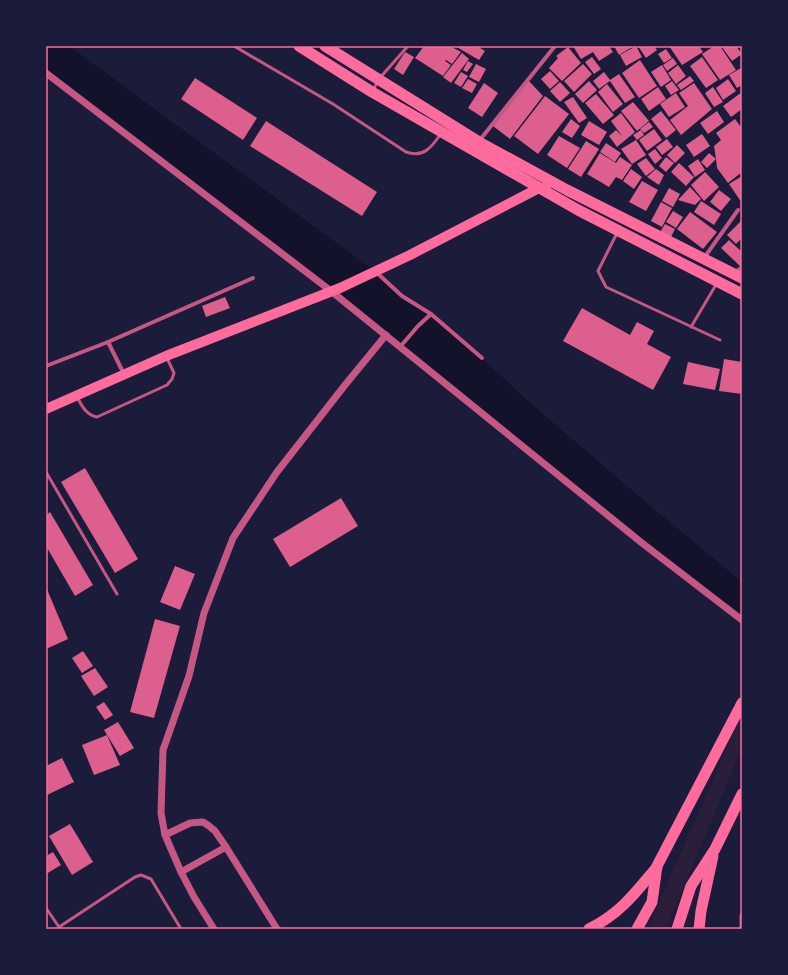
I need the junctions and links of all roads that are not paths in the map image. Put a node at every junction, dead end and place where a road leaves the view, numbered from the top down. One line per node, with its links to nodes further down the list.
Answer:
1 (234, 46): 9 (lane)
2 (299, 46): 8 (highway)
3 (325, 46): 7 (highway)
4 (408, 46): 7 (lane)
5 (555, 46): 10 (street)
6 (46, 73): 21 (street)
7 (378, 80): 8 (lane); 10 (highway)
8 (372, 92): 9 (highway)
9 (442, 133): 11 (highway)
10 (479, 142): 12 (highway)
11 (539, 188): 12 (main road); 14 (highway); 17 (main road)
12 (567, 190): 15 (highway)
13 (738, 210): 15 (street)
14 (618, 231): 20 (highway); 24 (lane)
15 (703, 260): 18 (highway)
16 (742, 267): 18 (street)
17 (375, 272): 21 (main road); 23 (street)
18 (737, 276)
19 (253, 278): 27 (street)
20 (718, 282): 22 (highway); 24 (lane)
21 (335, 290): 25 (street); 29 (main road)
22 (742, 294)
23 (431, 314): 28 (street); 30 (street)
24 (691, 326): 26 (lane)
25 (386, 335): 28 (street); 40 (street)
26 (720, 340)
27 (108, 342): 31 (street); 32 (street)
28 (401, 345): 37 (street)
29 (166, 356): 32 (main road); 33 (lane)
30 (482, 358)
31 (46, 366)
32 (124, 374): 33 (main road)
33 (76, 395): 34 (main road)
34 (46, 409)
35 (46, 472): 36 (lane)
36 (117, 594)
37 (742, 620)
38 (742, 703): 43 (highway)
39 (742, 794): 42 (highway)
40 (165, 835): 41 (street); 44 (street)
41 (226, 847): 44 (street); 50 (street)
42 (715, 849): 53 (highway); 54 (highway)
43 (657, 866): 51 (highway); 52 (highway)
44 (181, 872): 49 (street)
45 (46, 908): 47 (lane)
46 (742, 912): 55 (lane)
47 (59, 928): 48 (lane)
48 (181, 929)
49 (214, 929)
50 (277, 929)
51 (590, 929)
52 (637, 929)
53 (677, 929)
54 (699, 929)
55 (741, 929)

